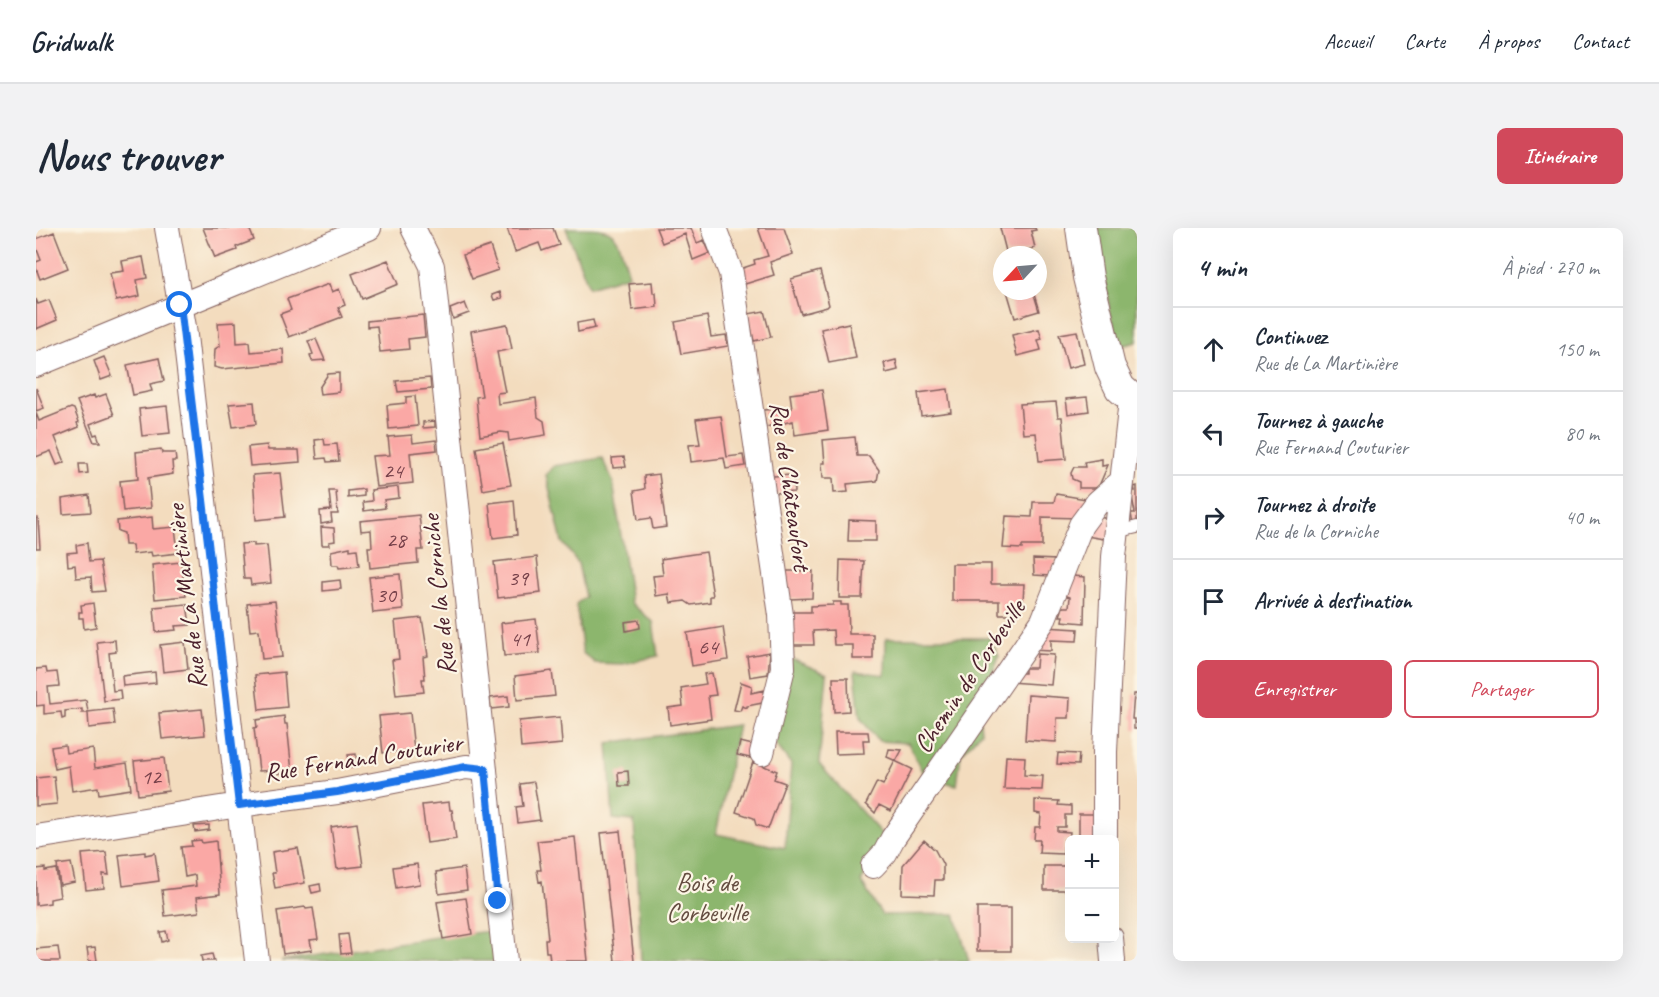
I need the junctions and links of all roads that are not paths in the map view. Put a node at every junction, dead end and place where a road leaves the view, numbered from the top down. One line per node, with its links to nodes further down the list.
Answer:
1 (167, 228): 6 (street, Rue de La Martinière)
2 (369, 228): 6 (street)
3 (413, 228): 12 (street, Rue de la Corniche)
4 (714, 228): 11 (street, Rue de Châteaufort)
5 (1081, 228): 8 (street)
6 (180, 305): 7 (street); 13 (street, Rue de La Martinière)
7 (36, 365)
8 (1134, 401): 9 (street)
9 (1121, 482): 10 (street); 16 (street, Chemin de Corbeville)
10 (1127, 530): 14 (street)
11 (762, 753)
12 (485, 769): 13 (street, Rue Fernand Couturier); 19 (street, Rue de la Corniche)
13 (239, 805): 15 (street, Rue Fernand Couturier); 18 (street, Rue de La Martinière)
14 (1105, 835)
15 (36, 837)
16 (873, 866)
17 (1111, 943): 20 (street)
18 (257, 961)
19 (504, 961)
20 (1113, 961)

